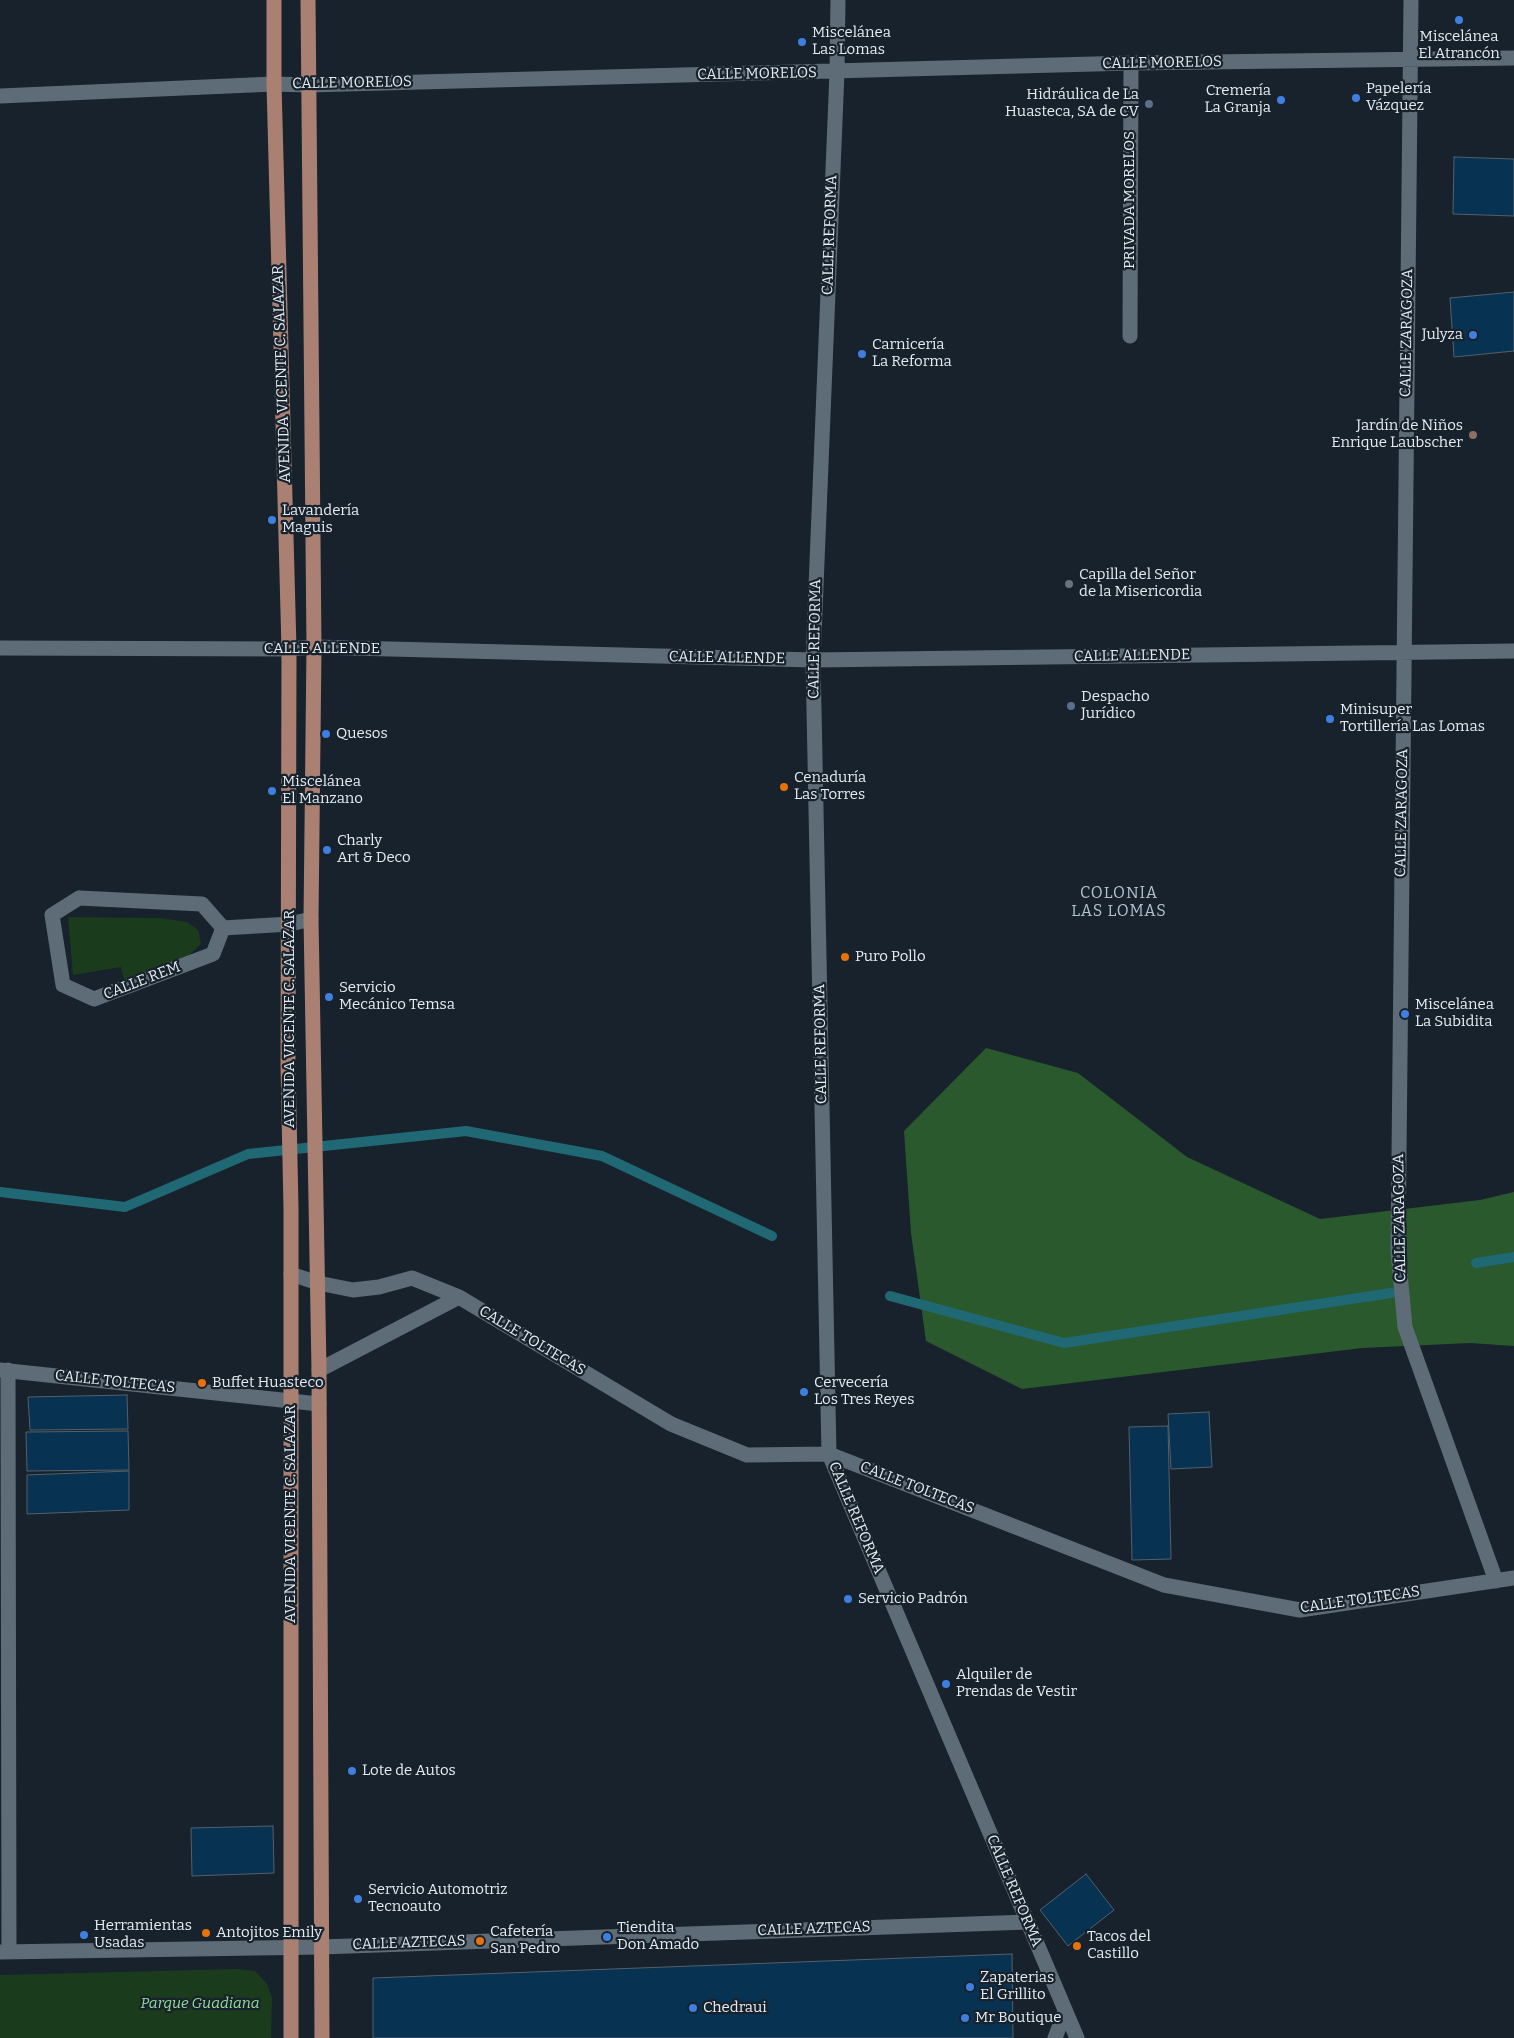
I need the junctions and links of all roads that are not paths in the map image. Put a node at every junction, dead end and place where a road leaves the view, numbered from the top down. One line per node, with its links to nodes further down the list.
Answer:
1 (274, 0): 9 (main road, AVENIDA VICENTE C. SALAZAR)
2 (308, 0): 10 (main road, AVENIDA VICENTE C. SALAZAR)
3 (838, 0): 8 (street, CALLE REFORMA)
4 (1411, 0): 6 (street, CALLE ZARAGOZA)
5 (1514, 58): 6 (street, CALLE MORELOS)
6 (1410, 60): 7 (street, CALLE MORELOS); 17 (street, CALLE ZARAGOZA)
7 (1130, 63): 8 (street, CALLE MORELOS); 12 (street, PRIVADA MORELOS)
8 (837, 72): 10 (street, CALLE MORELOS); 18 (street, CALLE REFORMA)
9 (274, 84): 10 (street, CALLE MORELOS); 11 (street, CALLE MORELOS); 15 (main road, AVENIDA VICENTE C. SALAZAR)
10 (308, 85): 13 (main road, AVENIDA VICENTE C. SALAZAR)
11 (0, 96)
12 (1130, 336)
13 (314, 647): 15 (street, CALLE ALLENDE); 18 (street, CALLE ALLENDE); 19 (main road, AVENIDA VICENTE C. SALAZAR)
14 (0, 648): 15 (street, CALLE ALLENDE)
15 (289, 649): 20 (main road, AVENIDA VICENTE C. SALAZAR)
16 (1514, 651): 17 (street, CALLE ALLENDE)
17 (1404, 652): 18 (street, CALLE ALLENDE); 31 (street, CALLE ZARAGOZA)
18 (812, 660): 29 (street, CALLE REFORMA)
19 (311, 919): 20 (street); 23 (main road, AVENIDA VICENTE C. SALAZAR)
20 (290, 924): 21 (street); 22 (main road, AVENIDA VICENTE C. SALAZAR)
21 (223, 928): 21 (street, CALLE REM)
22 (291, 1274): 23 (street, CALLE TOLTECAS); 27 (main road, AVENIDA VICENTE C. SALAZAR)
23 (318, 1283): 24 (street, CALLE TOLTECAS); 26 (main road, AVENIDA VICENTE C. SALAZAR)
24 (459, 1297): 26 (street); 29 (street, CALLE TOLTECAS)
25 (4, 1370): 27 (street, CALLE TOLTECAS); 35 (street)
26 (319, 1370): 28 (main road, AVENIDA VICENTE C. SALAZAR)
27 (291, 1400): 28 (street, CALLE TOLTECAS); 33 (main road, AVENIDA VICENTE C. SALAZAR)
28 (319, 1404): 34 (main road, AVENIDA VICENTE C. SALAZAR)
29 (829, 1454): 31 (street, CALLE TOLTECAS); 32 (street, CALLE REFORMA)
30 (1514, 1578): 31 (street, CALLE TOLTECAS)
31 (1496, 1581)
32 (1028, 1922): 34 (street, CALLE AZTECAS); 36 (street, CALLE REFORMA)
33 (290, 1947): 34 (street, CALLE AZTECAS); 35 (street, CALLE AZTECAS); 37 (main road, AVENIDA VICENTE C. SALAZAR)
34 (321, 1947): 38 (main road, AVENIDA VICENTE C. SALAZAR)
35 (5, 1951)
36 (1064, 2011): 39 (street); 40 (street, CALLE REFORMA)
37 (292, 2038)
38 (322, 2038)
39 (1055, 2038)
40 (1077, 2038)

